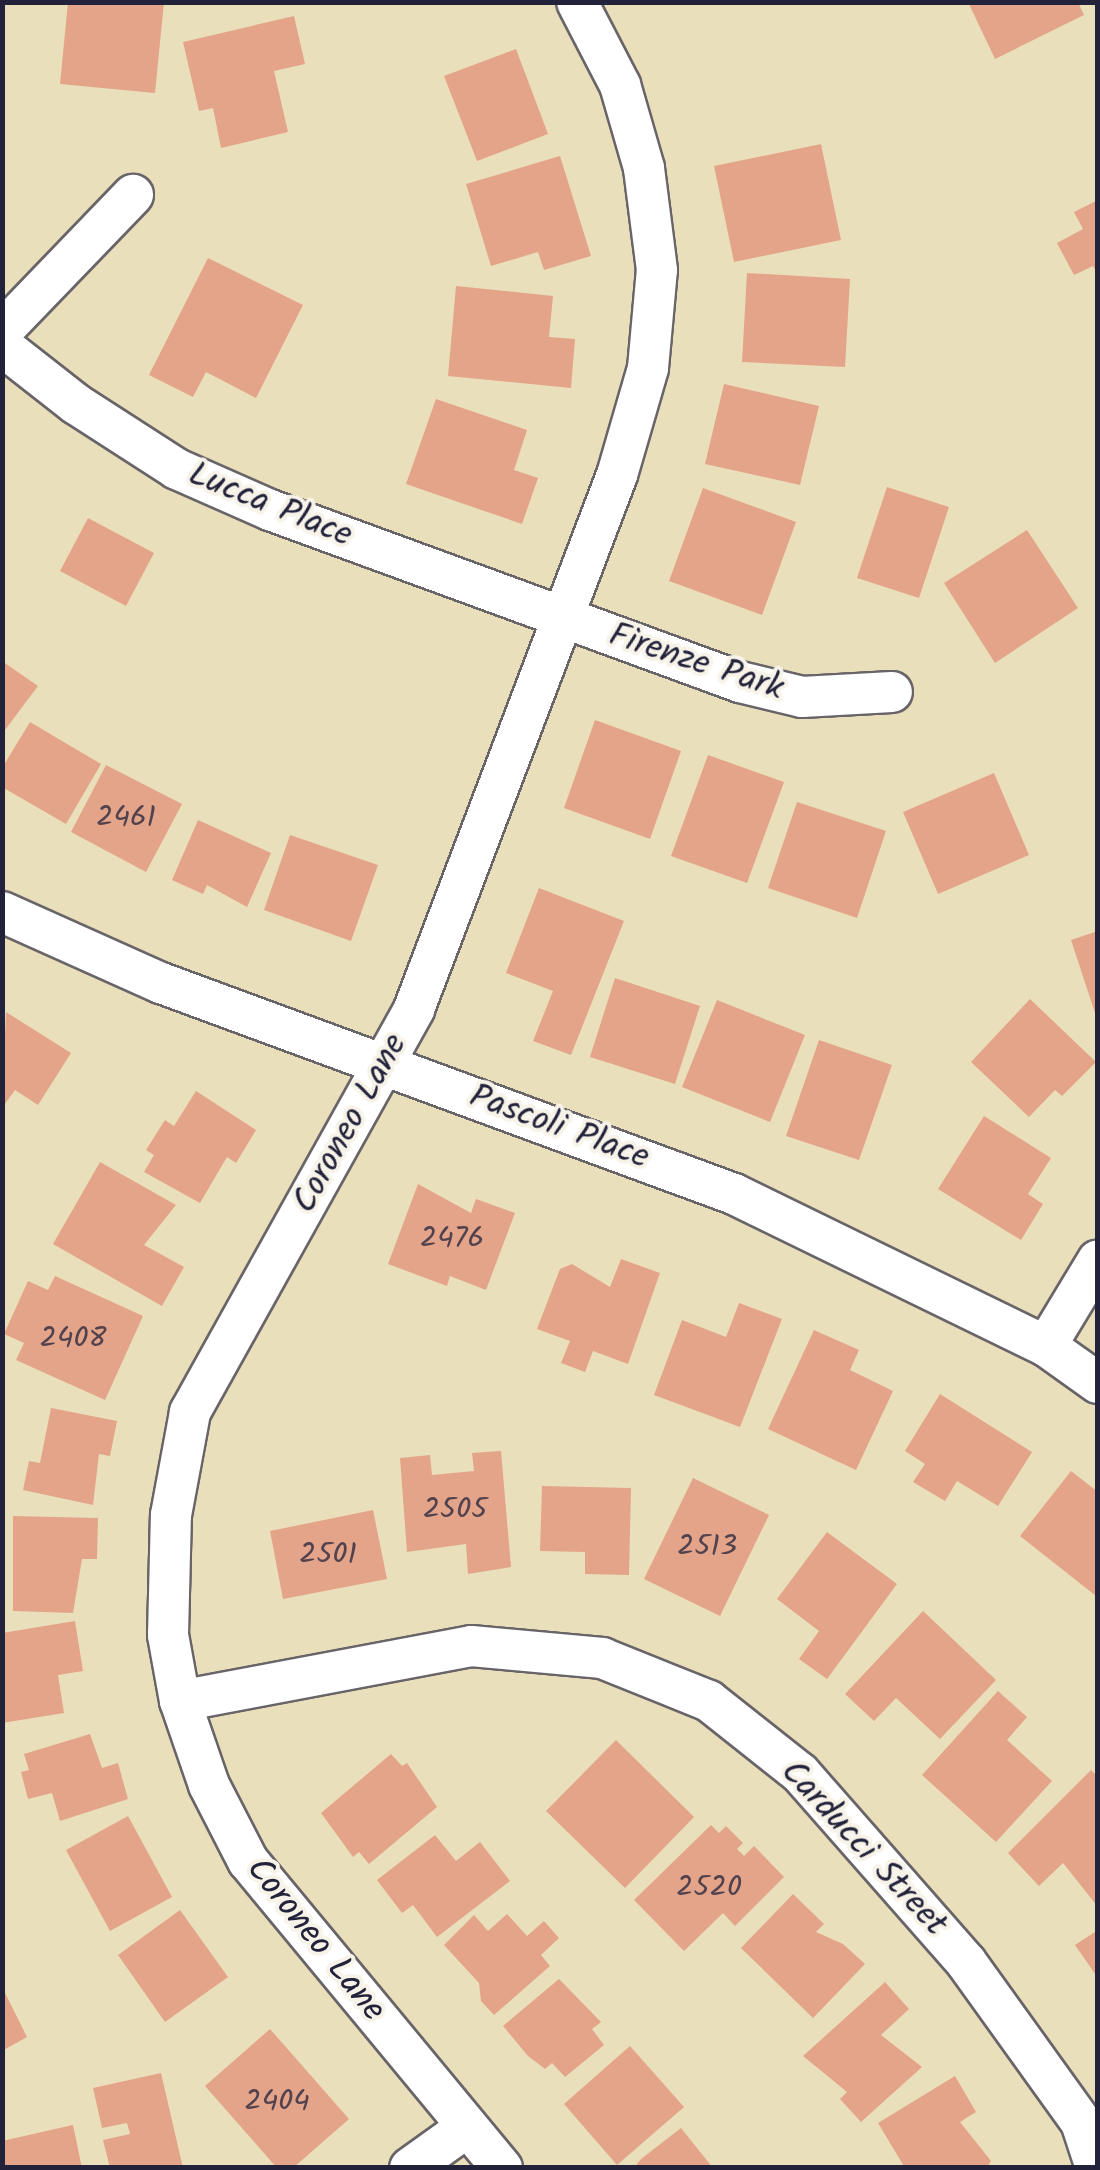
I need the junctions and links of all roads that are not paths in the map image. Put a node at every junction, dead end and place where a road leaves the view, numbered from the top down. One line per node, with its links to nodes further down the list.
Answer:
1 (577, 2): 5 (street, Coroneo Lane)
2 (133, 195): 3 (street)
3 (2, 331)
4 (2, 346): 5 (street, Lucca Place)
5 (562, 618): 6 (street, Firenze Park); 8 (street, Coroneo Lane)
6 (892, 692)
7 (2, 912): 8 (street, Pascoli Place)
8 (386, 1064): 10 (street, Pascoli Place); 12 (street, Coroneo Lane)
9 (1098, 1260): 10 (street)
10 (1046, 1346): 11 (street, Pascoli Place)
11 (1098, 1384)
12 (180, 1702): 13 (street, Coroneo Lane); 16 (street, Carducci Street)
13 (468, 2127): 14 (street); 15 (street, Coroneo Lane)
14 (410, 2168)
15 (502, 2168)
16 (1096, 2168)

